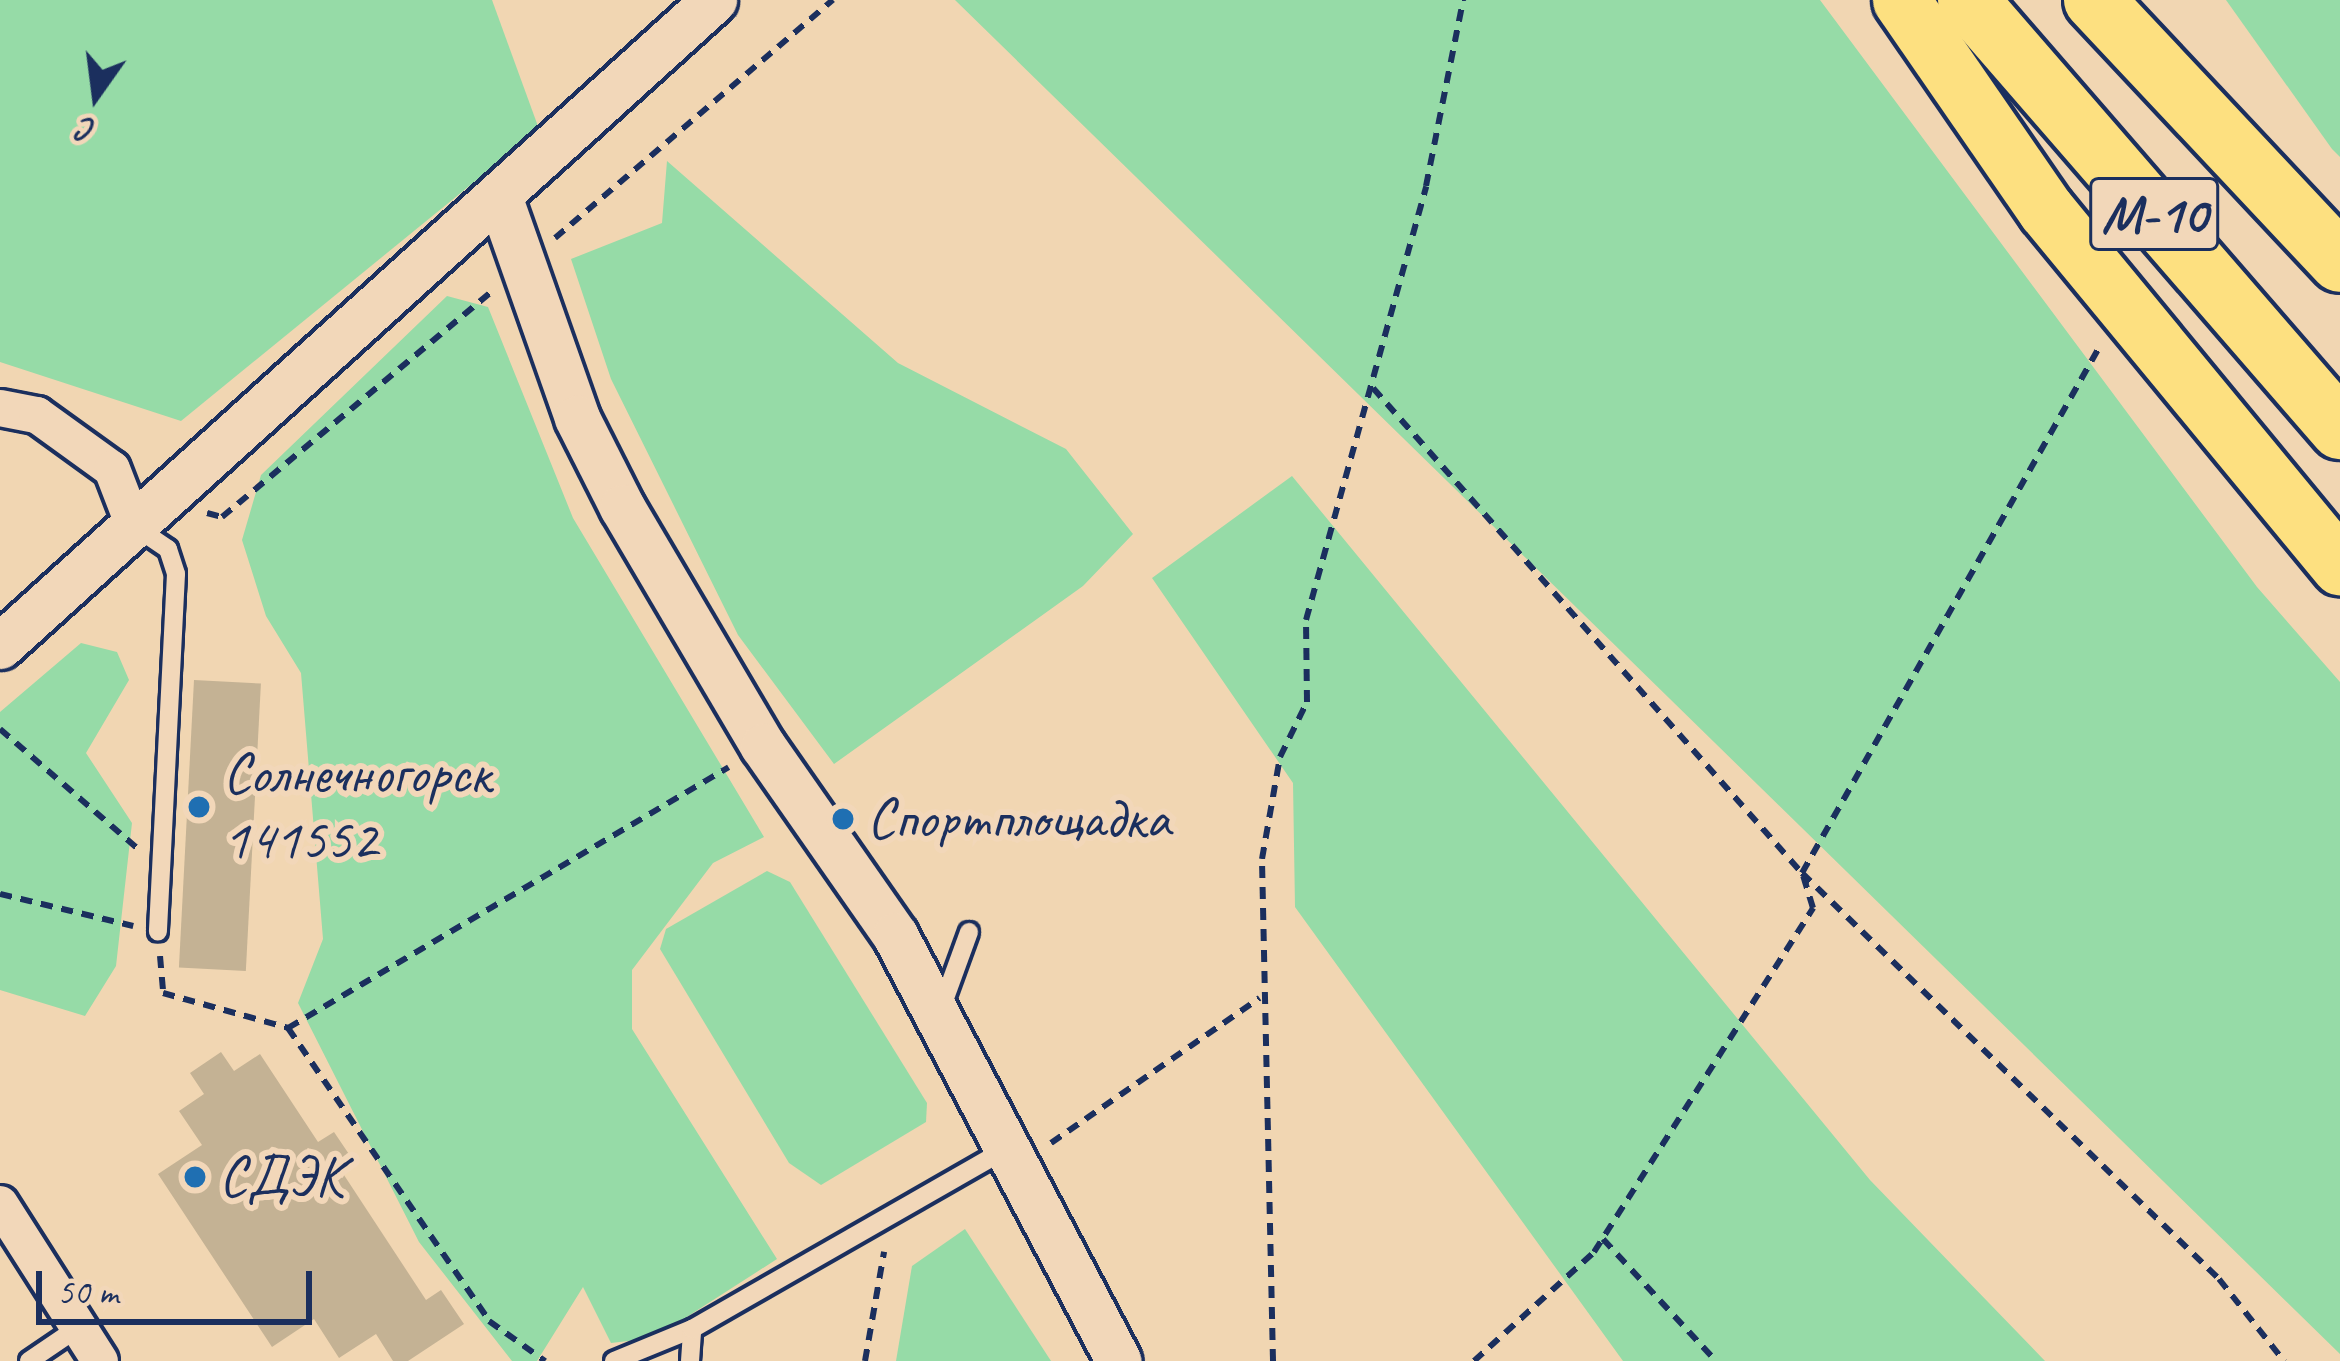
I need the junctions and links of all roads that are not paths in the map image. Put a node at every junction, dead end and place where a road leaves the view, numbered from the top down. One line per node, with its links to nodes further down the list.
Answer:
1 (714, 0): 5 (street)
2 (1900, 0): 10 (main road)
3 (1968, 0): 8 (highway, М-10)
4 (2094, 0): 6 (highway, М-10)
5 (499, 196): 9 (street); 14 (street)
6 (2340, 262)
7 (0, 408): 9 (street)
8 (2340, 429)
9 (134, 526): 11 (street); 12 (lane)
10 (2340, 567)
11 (0, 646)
12 (158, 932)
13 (968, 932): 14 (lane)
14 (938, 1019): 15 (street)
15 (1003, 1151): 18 (lane); 23 (street)
16 (0, 1204): 17 (street)
17 (79, 1327): 19 (lane); 20 (street)
18 (692, 1329): 21 (lane); 22 (lane)
19 (29, 1361)
20 (100, 1361)
21 (614, 1361)
22 (690, 1361)
23 (1119, 1361)

